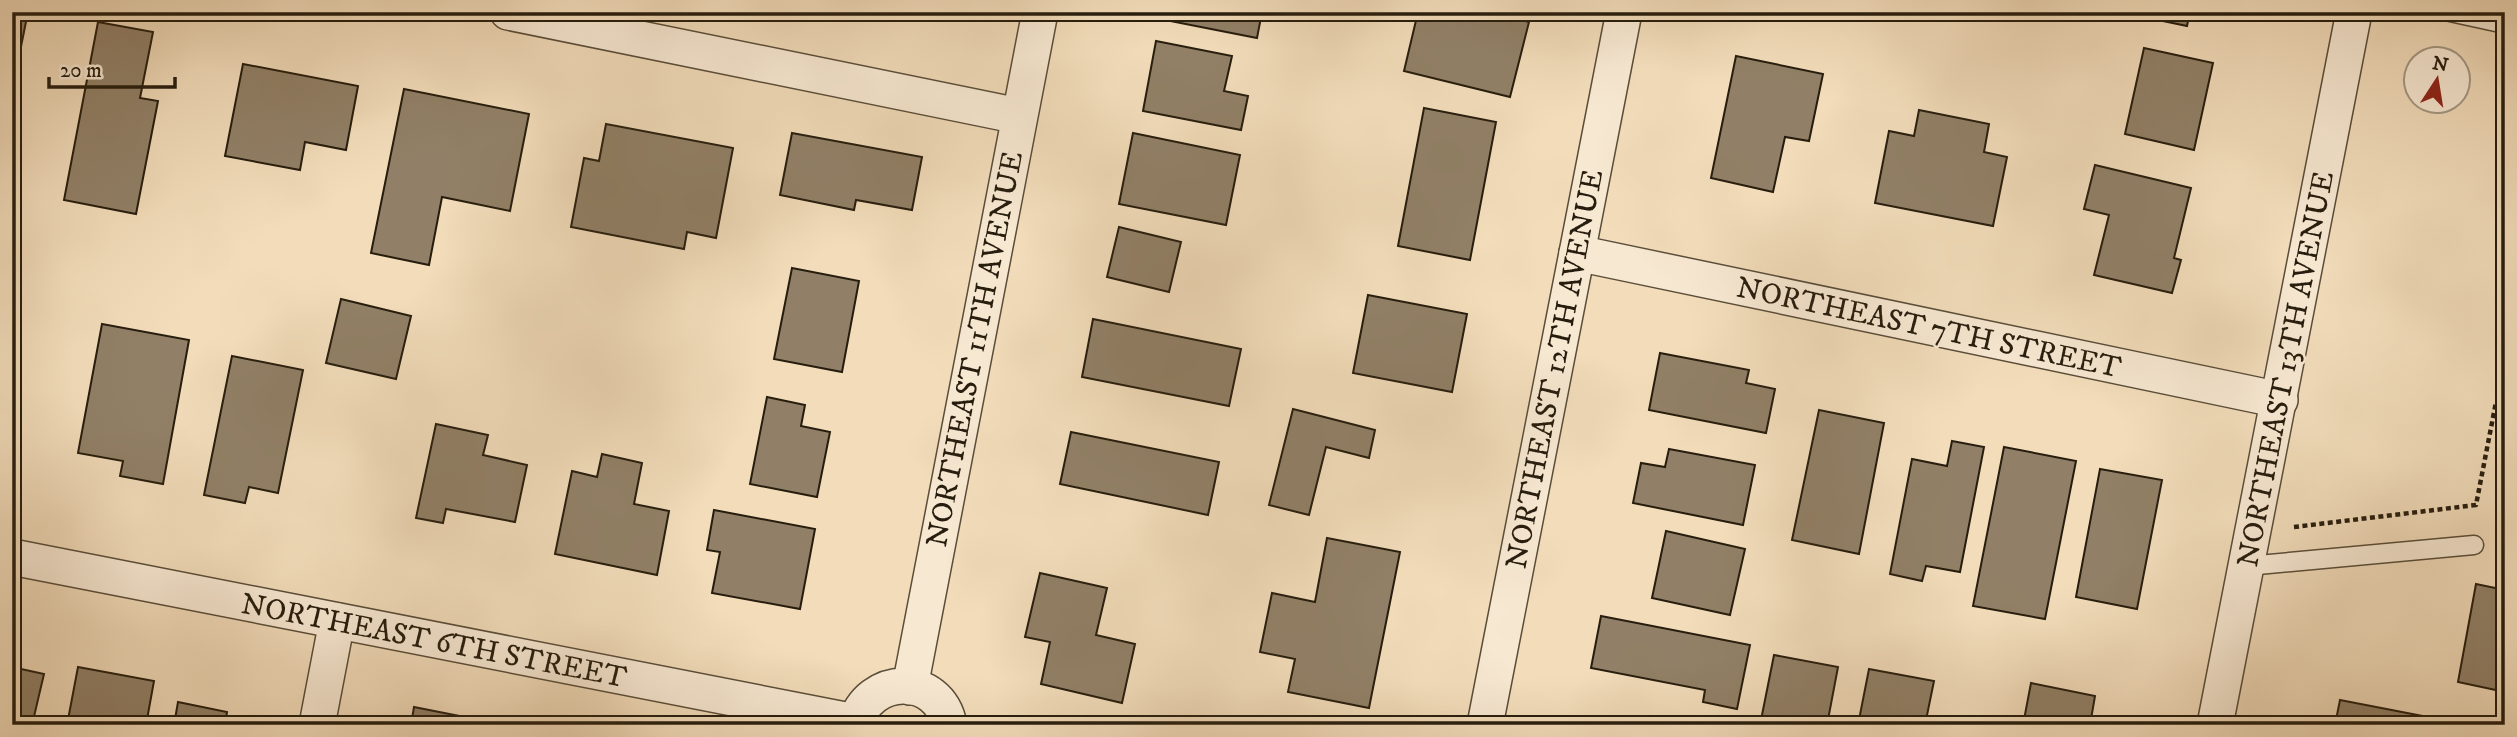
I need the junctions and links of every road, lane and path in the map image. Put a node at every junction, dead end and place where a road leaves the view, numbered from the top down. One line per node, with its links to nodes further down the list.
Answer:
1 (508, 12): 7 (street)
2 (1040, 12): 7 (street, NORTHEAST 11TH AVENUE)
3 (1624, 12): 8 (street, NORTHEAST 12TH AVENUE)
4 (2354, 12): 9 (street, NORTHEAST 13TH AVENUE)
5 (2450, 12): 6 (lane)
6 (2505, 24)
7 (1019, 116): 16 (street, NORTHEAST 11TH AVENUE)
8 (1577, 253): 9 (street, NORTHEAST 7TH STREET); 20 (street, NORTHEAST 12TH AVENUE)
9 (2280, 400): 14 (street, NORTHEAST 13TH AVENUE)
10 (2505, 404): 11 (path)
11 (2294, 527)
12 (2474, 545): 14 (lane)
13 (12, 557): 15 (street, NORTHEAST 6TH STREET)
14 (2246, 566): 21 (street, NORTHEAST 13TH AVENUE)
15 (337, 621): 17 (street, NORTHEAST 6TH STREET); 18 (street)
16 (910, 687): 17 (street); 19 (street)
17 (855, 724)
18 (317, 725)
19 (949, 725)
20 (1485, 725)
21 (2215, 725)

